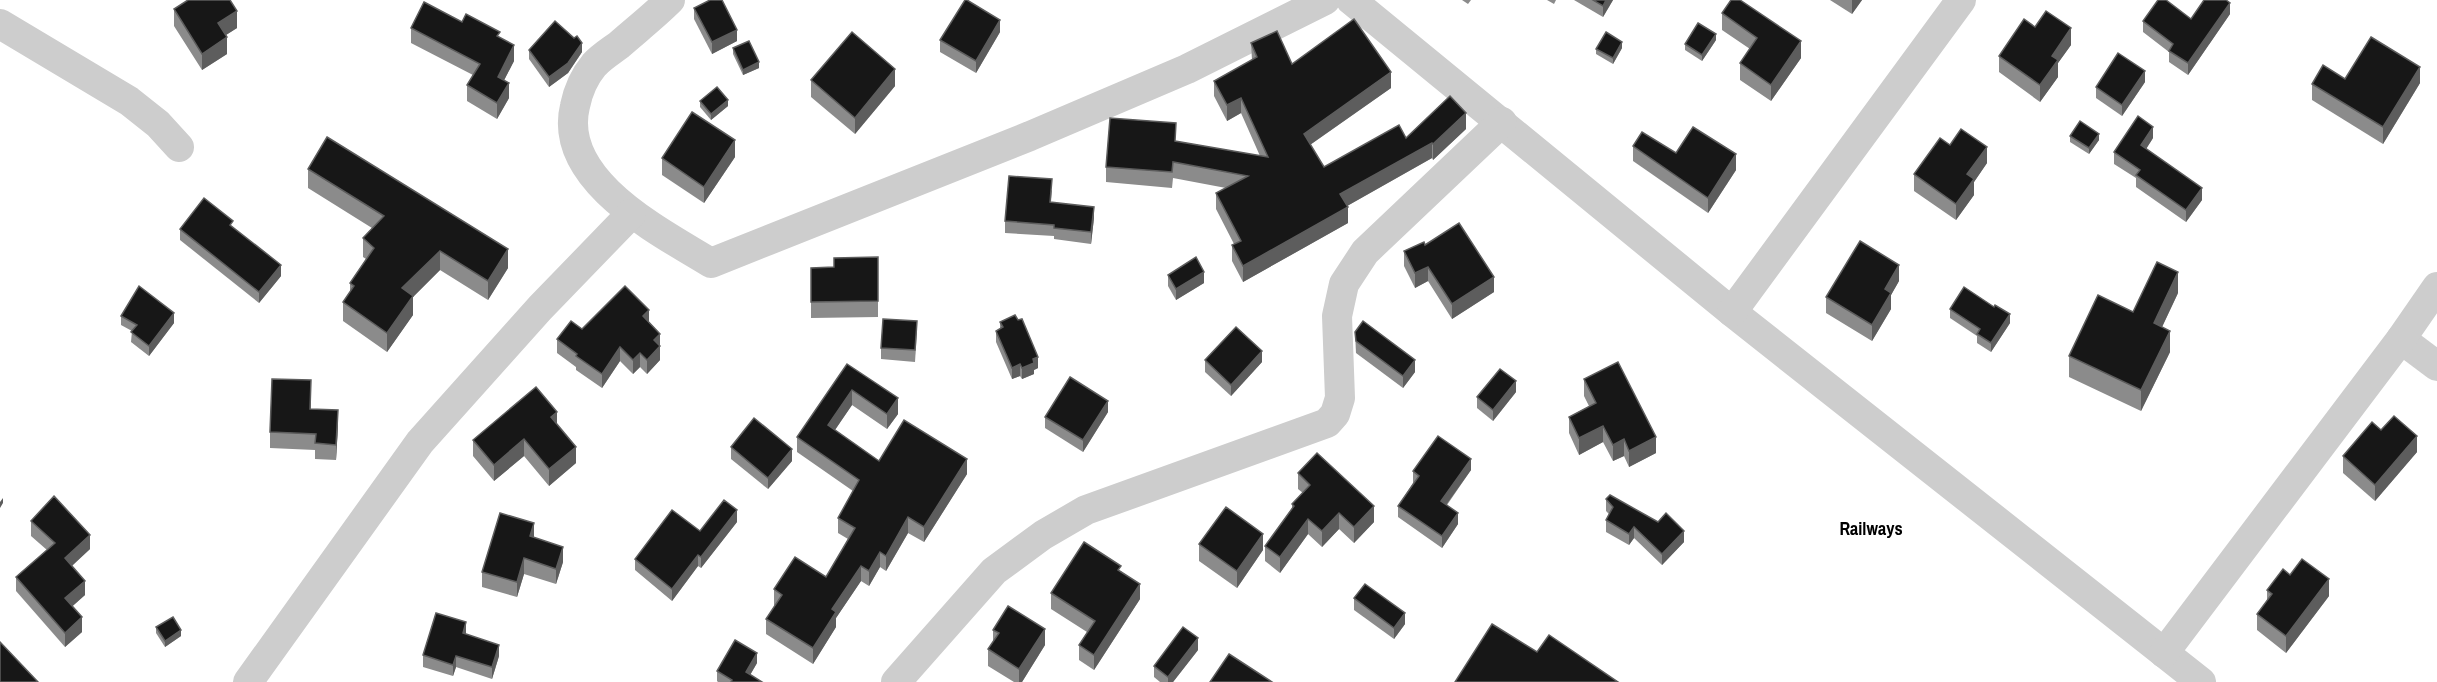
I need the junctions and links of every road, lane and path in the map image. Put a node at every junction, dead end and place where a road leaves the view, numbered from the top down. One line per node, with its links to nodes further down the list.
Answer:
1 (670, 0): 8 (street)
2 (1325, 0): 8 (street)
3 (1351, 0): 6 (street)
4 (1961, 0): 10 (street)
5 (0, 24): 7 (street)
6 (1502, 122): 10 (street); 15 (street)
7 (179, 147)
8 (631, 214): 14 (street)
9 (2437, 287): 11 (street)
10 (1732, 312): 13 (street)
11 (2401, 339): 12 (street); 13 (street)
12 (2437, 366)
13 (2164, 653): 16 (street)
14 (248, 682)
15 (896, 682)
16 (2201, 682)

